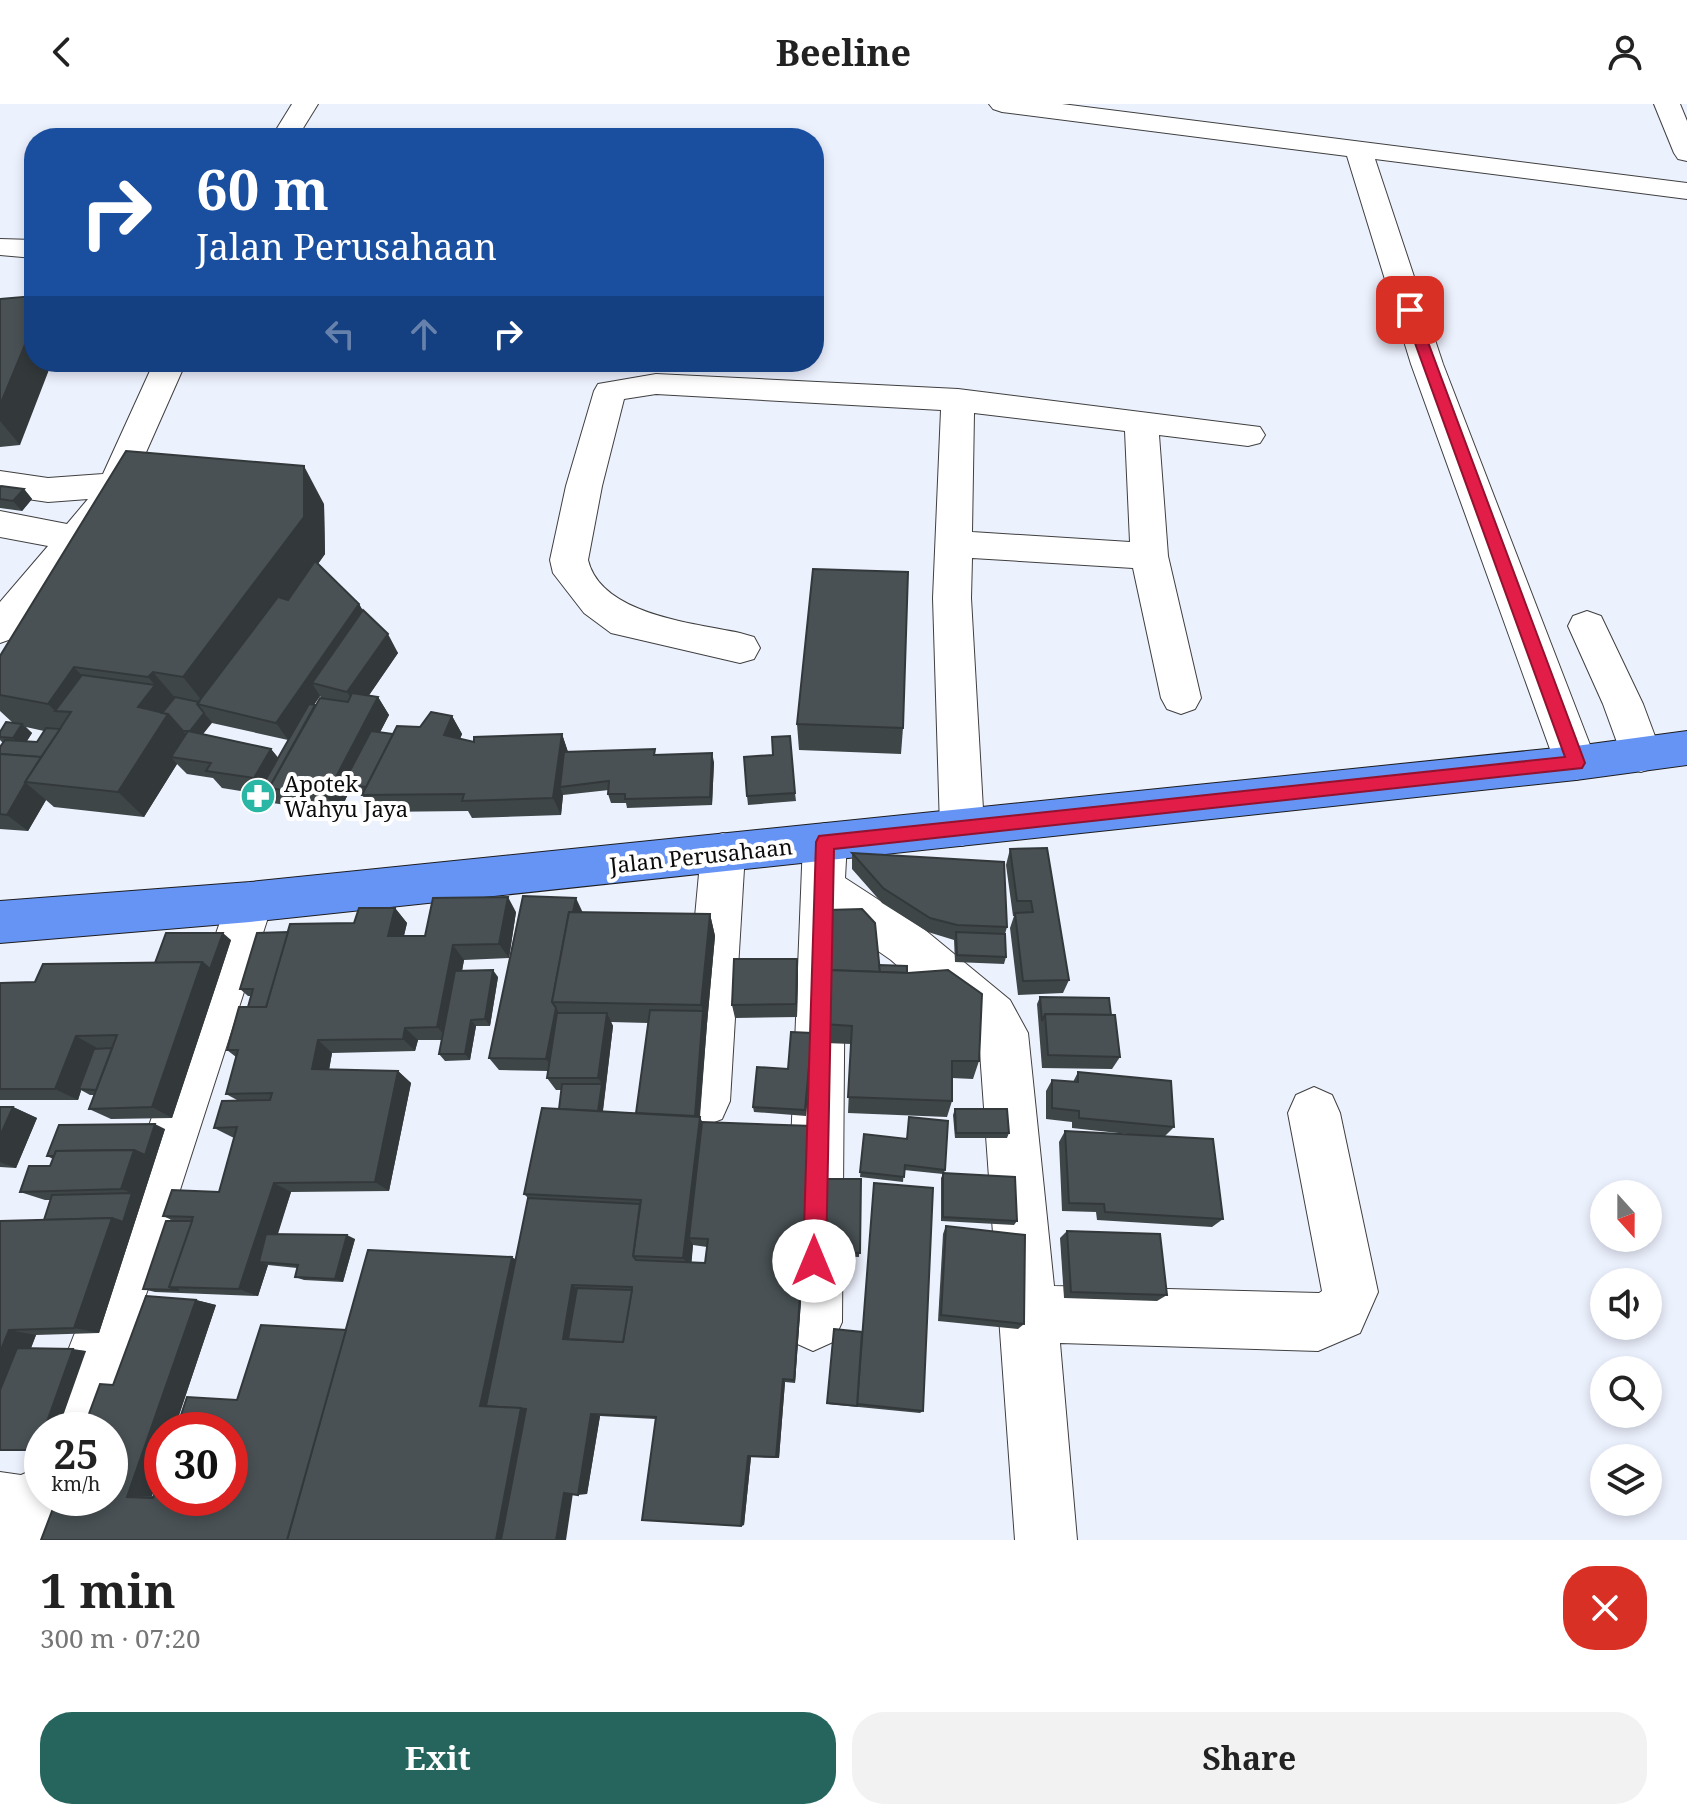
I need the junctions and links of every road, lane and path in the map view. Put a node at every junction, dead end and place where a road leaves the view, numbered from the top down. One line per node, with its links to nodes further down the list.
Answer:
1 (305, 104): 4 (street)
2 (1002, 104): 5 (street)
3 (1667, 104): 6 (street)
4 (290, 128)
5 (1358, 149): 7 (street); 26 (street)
6 (1687, 153)
7 (1687, 191)
8 (2, 247): 9 (street)
9 (24, 248)
10 (166, 372): 15 (street)
11 (958, 400): 12 (street); 18 (street); 22 (street)
12 (1141, 422): 13 (street); 19 (street)
13 (1248, 435)
14 (0, 483): 15 (street)
15 (116, 485): 17 (street)
16 (0, 524): 17 (street)
17 (75, 538): 20 (street)
18 (952, 544): 19 (street); 27 (street)
19 (1149, 556): 23 (street)
20 (4, 617)
21 (1587, 626): 25 (street)
22 (740, 648)
23 (1181, 698)
24 (1687, 748): 25 (main road, Jalan Perusahaan)
25 (1641, 755): 26 (main road, Jalan Perusahaan)
26 (1576, 763): 27 (main road, Jalan Perusahaan)
27 (962, 827): 29 (main road, Jalan Perusahaan)
28 (723, 852): 29 (main road, Jalan Perusahaan); 30 (main road, Jalan Perusahaan); 32 (street)
29 (824, 865): 34 (street); 35 (street)
30 (250, 902): 31 (main road, Jalan Perusahaan); 36 (street)
31 (0, 922)
32 (704, 1101)
33 (1314, 1113): 34 (street)
34 (1029, 1314): 37 (street)
35 (813, 1322)
36 (74, 1412)
37 (1046, 1540)

